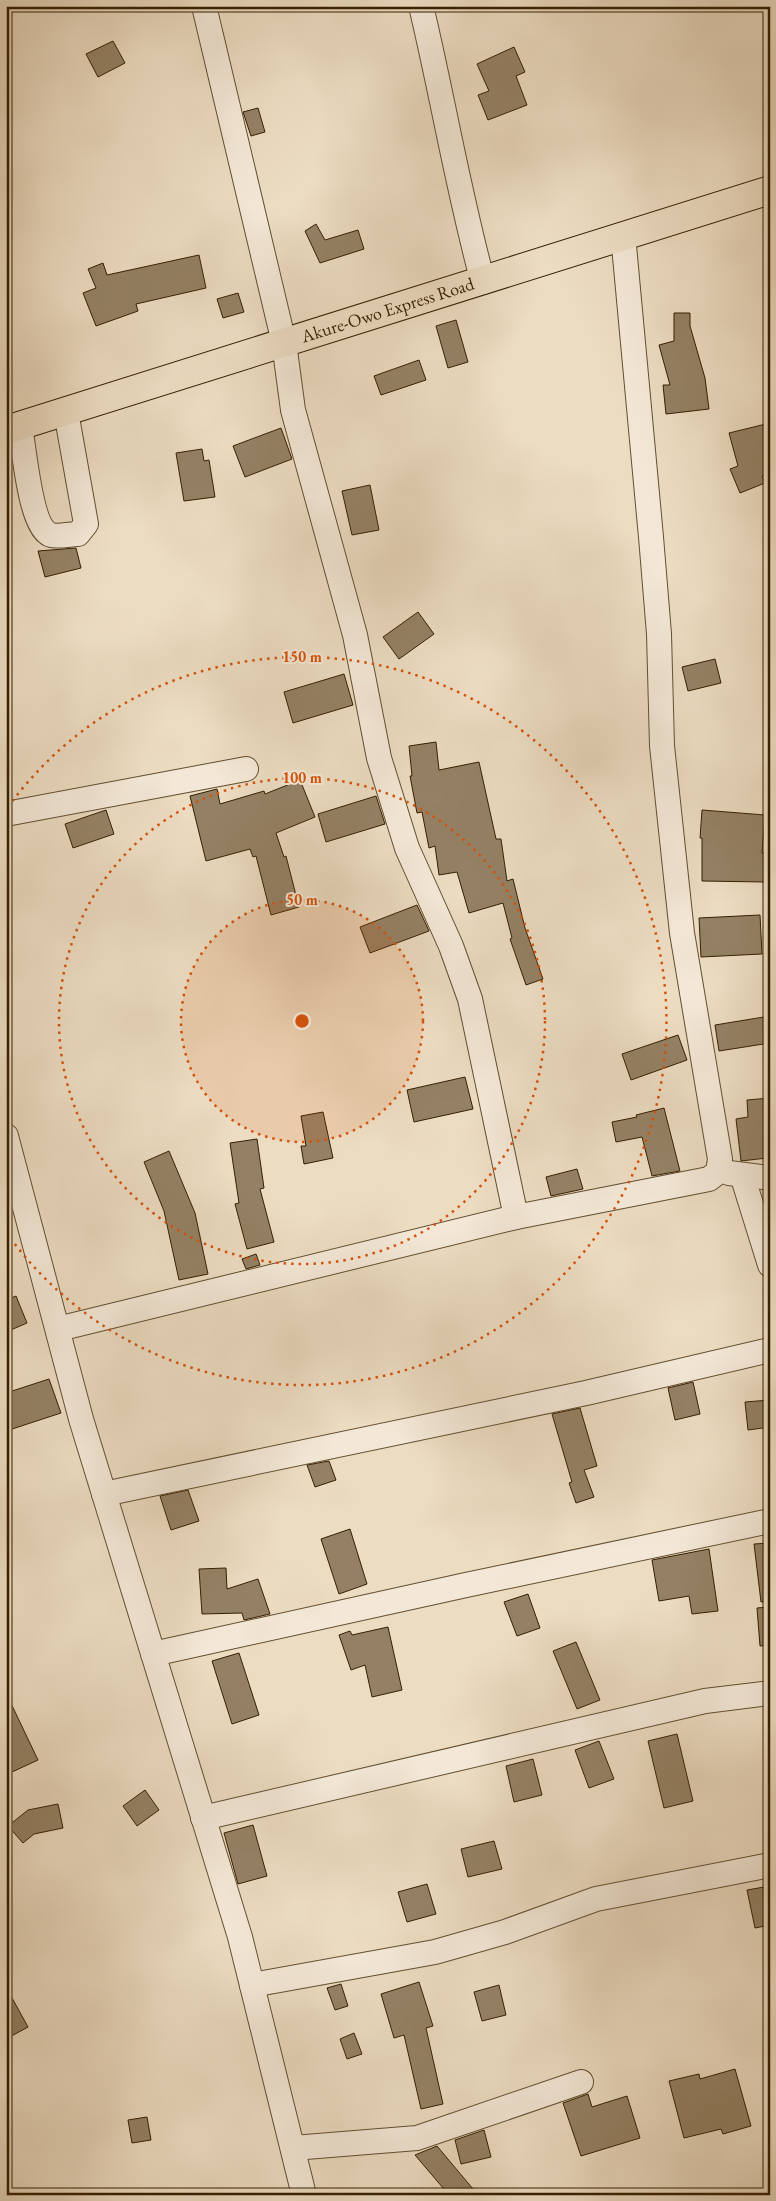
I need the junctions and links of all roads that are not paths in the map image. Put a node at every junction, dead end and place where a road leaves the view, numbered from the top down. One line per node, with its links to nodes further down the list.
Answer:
1 (204, 6): 6 (street)
2 (421, 6): 5 (street)
3 (770, 190): 4 (highway, Akure-Owo Express Road)
4 (623, 235): 5 (highway, Akure-Owo Express Road); 12 (street)
5 (482, 282): 6 (highway, Akure-Owo Express Road)
6 (284, 343): 7 (highway, Akure-Owo Express Road); 15 (street)
7 (66, 412): 8 (highway, Akure-Owo Express Road); 8 (street)
8 (13, 428)
9 (246, 768): 10 (street)
10 (6, 814)
11 (6, 1136): 17 (street)
12 (718, 1172): 13 (street); 15 (street)
13 (742, 1175): 14 (street); 16 (street)
14 (770, 1178)
15 (516, 1217): 17 (street)
16 (770, 1265)
17 (58, 1329): 19 (street)
18 (770, 1350): 19 (street)
19 (104, 1494): 21 (street)
20 (770, 1521): 21 (street)
21 (153, 1654): 23 (street)
22 (770, 1693): 23 (street)
23 (203, 1818): 25 (street)
24 (770, 1865): 25 (street)
25 (252, 1985): 27 (street)
26 (581, 2082): 27 (street)
27 (293, 2148): 28 (street)
28 (304, 2195)

